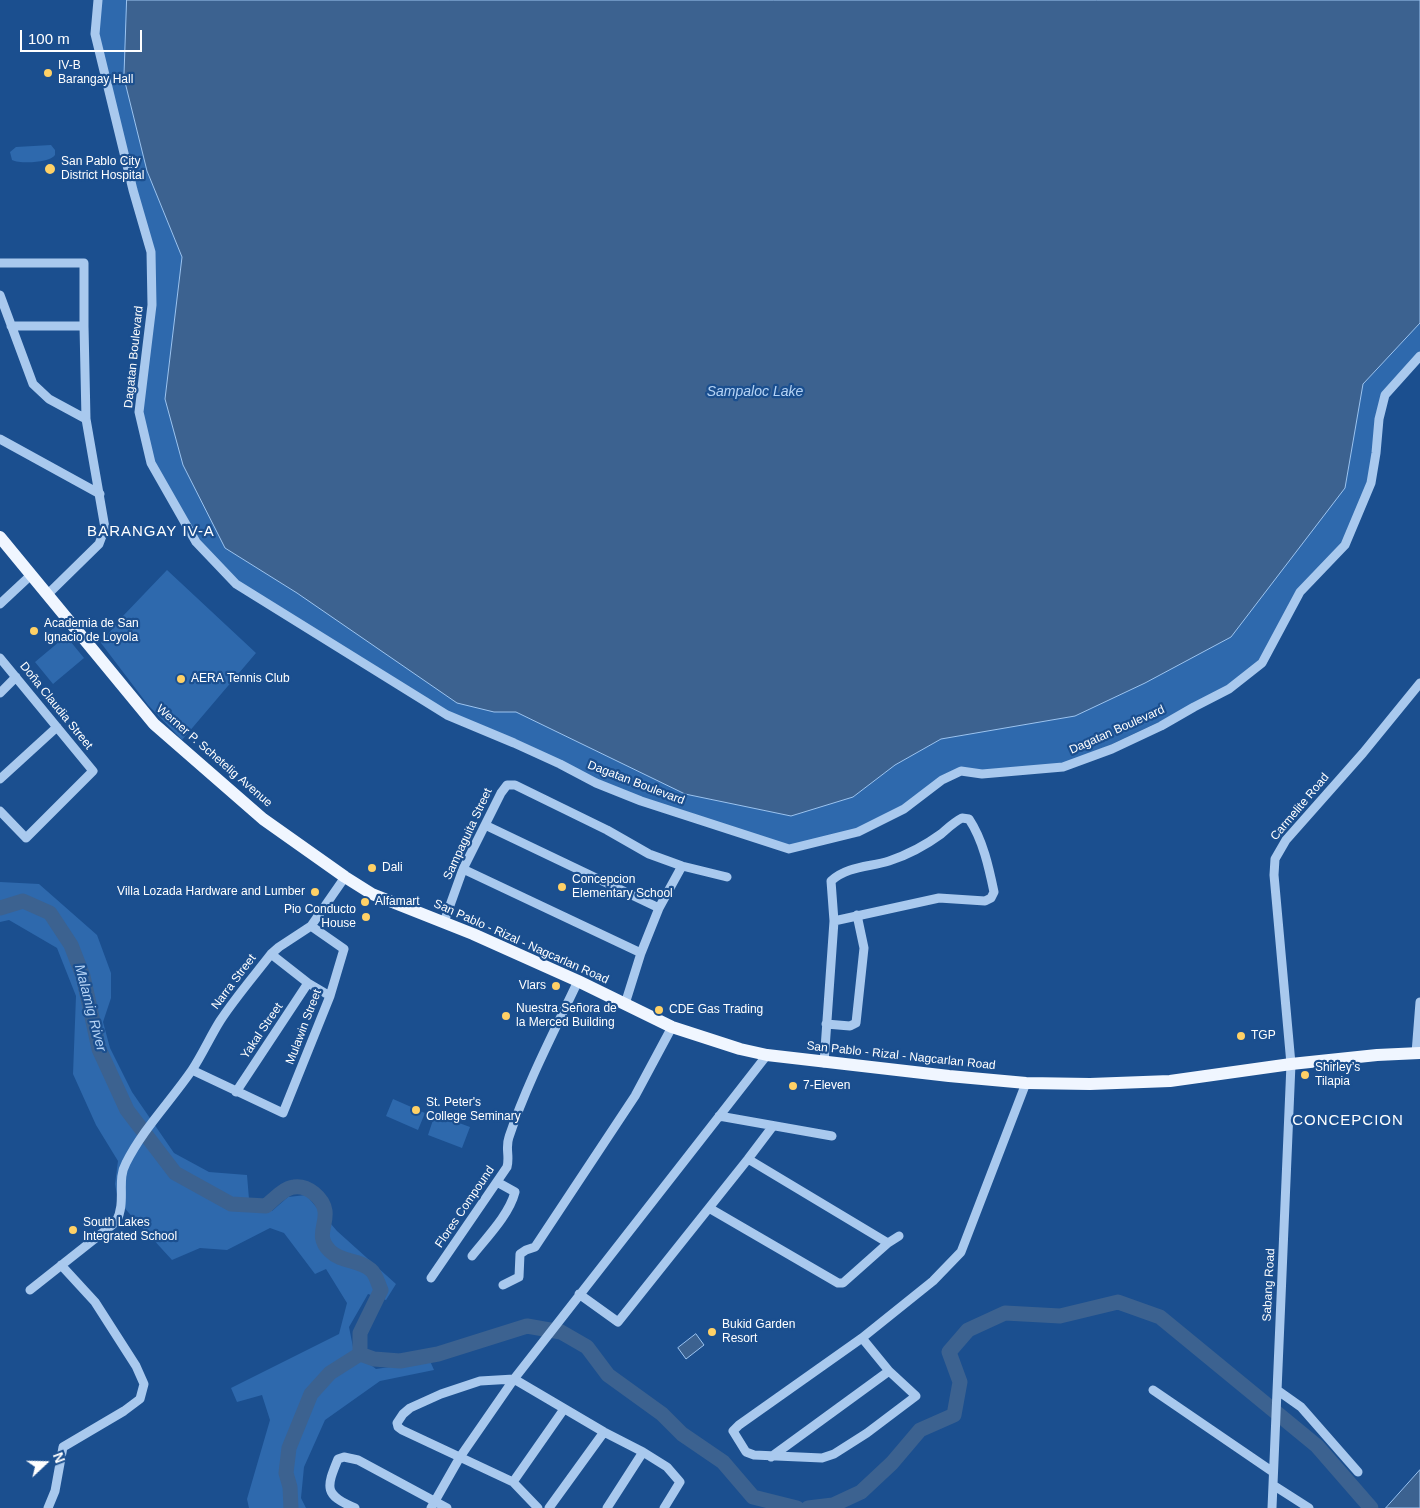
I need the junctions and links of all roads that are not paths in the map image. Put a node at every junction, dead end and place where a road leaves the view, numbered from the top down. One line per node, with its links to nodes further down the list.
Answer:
1 (98, 0): 6 (street, Dagatan Boulevard)
2 (0, 263): 5 (street)
3 (0, 295): 4 (street)
4 (11, 326): 5 (street); 7 (street)
5 (84, 326): 7 (street)
6 (1420, 356)
7 (86, 419): 9 (street)
8 (0, 439): 9 (street)
9 (100, 494): 12 (street)
10 (0, 537): 11 (main road, Werner P. Schetelig Avenue)
11 (31, 575): 12 (main road, Werner P. Schetelig Avenue); 13 (street)
12 (47, 595): 25 (main road, Werner P. Schetelig Avenue)
13 (0, 604)
14 (0, 658): 15 (street, Doña Claudia Street)
15 (16, 677): 17 (street); 18 (street, Doña Claudia Street)
16 (1420, 683): 44 (street, Carmelite Road)
17 (0, 693)
18 (57, 727): 19 (street); 20 (street, Doña Claudia Street)
19 (0, 779)
20 (0, 811)
21 (485, 825): 22 (street, Sampaguita Street); 23 (street, Sampaguita Street); 27 (street)
22 (682, 866): 24 (street); 27 (street)
23 (463, 869): 30 (street, Sampaguita Street); 32 (street)
24 (727, 876)
25 (345, 877): 26 (main road, Werner P. Schetelig Avenue); 31 (street, Narra Street)
26 (407, 908): 30 (main road, San Pablo - Rizal - Nagcarlan Road)
27 (659, 908): 32 (street)
28 (857, 915): 29 (street); 29 (street); 39 (street)
29 (834, 921): 39 (street)
30 (444, 922): 34 (main road, San Pablo - Rizal - Nagcarlan Road)
31 (311, 926): 33 (street, Narra Street); 36 (street, Mulawin Street)
32 (641, 953): 38 (street)
33 (271, 954): 35 (street); 45 (street, Narra Street)
34 (578, 981): 38 (main road, San Pablo - Rizal - Nagcarlan Road); 52 (street, Flores Compound)
35 (308, 983): 36 (street); 47 (street, Yakal Street)
36 (330, 996): 47 (street, Mulawin Street)
37 (1420, 1002): 41 (street)
38 (625, 1004): 40 (main road, San Pablo - Rizal - Nagcarlan Road)
39 (826, 1024): 43 (street)
40 (672, 1028): 42 (main road, San Pablo - Rizal - Nagcarlan Road); 59 (street)
41 (1418, 1053): 44 (main road, San Pablo - Rizal - Nagcarlan Road)
42 (767, 1055): 43 (main road, San Pablo - Rizal - Nagcarlan Road); 48 (street)
43 (824, 1063): 46 (main road, San Pablo - Rizal - Nagcarlan Road)
44 (1291, 1064): 46 (main road, San Pablo - Rizal - Nagcarlan Road); 66 (street, Sabang Road)
45 (192, 1070): 47 (street); 57 (street, Narra Street)
46 (1026, 1083): 62 (street)
47 (236, 1092)
48 (719, 1116): 49 (street); 61 (street)
49 (773, 1126): 50 (street); 51 (street)
50 (832, 1136)
51 (748, 1159): 53 (street); 55 (street)
52 (497, 1182): 56 (street); 58 (street, Flores Compound)
53 (709, 1208): 55 (street); 61 (street)
54 (899, 1236): 55 (street)
55 (888, 1243)
56 (472, 1256)
57 (61, 1265): 60 (street, Narra Street); 77 (street)
58 (431, 1278)
59 (503, 1285)
60 (30, 1290)
61 (579, 1294): 64 (street)
62 (862, 1338): 63 (street); 71 (street)
63 (889, 1371): 71 (street); 71 (street)
64 (514, 1379): 67 (street); 70 (street); 70 (street)
65 (1153, 1390): 72 (street)
66 (1277, 1390): 72 (street, Sabang Road); 73 (street)
67 (564, 1409): 68 (street); 74 (street)
68 (604, 1432): 69 (street); 81 (street)
69 (643, 1452): 82 (street); 83 (street)
70 (460, 1457): 74 (street); 76 (street)
71 (771, 1457)
72 (1273, 1472): 75 (street, Sabang Road)
73 (1358, 1472)
74 (513, 1482): 80 (street)
75 (1273, 1485): 84 (street, Sabang Road); 85 (street)
76 (432, 1504): 78 (street); 79 (street)
77 (48, 1508)
78 (355, 1508)
79 (447, 1508)
80 (538, 1508)
81 (549, 1508)
82 (607, 1508)
83 (664, 1508)
84 (1272, 1508)
85 (1308, 1508)

